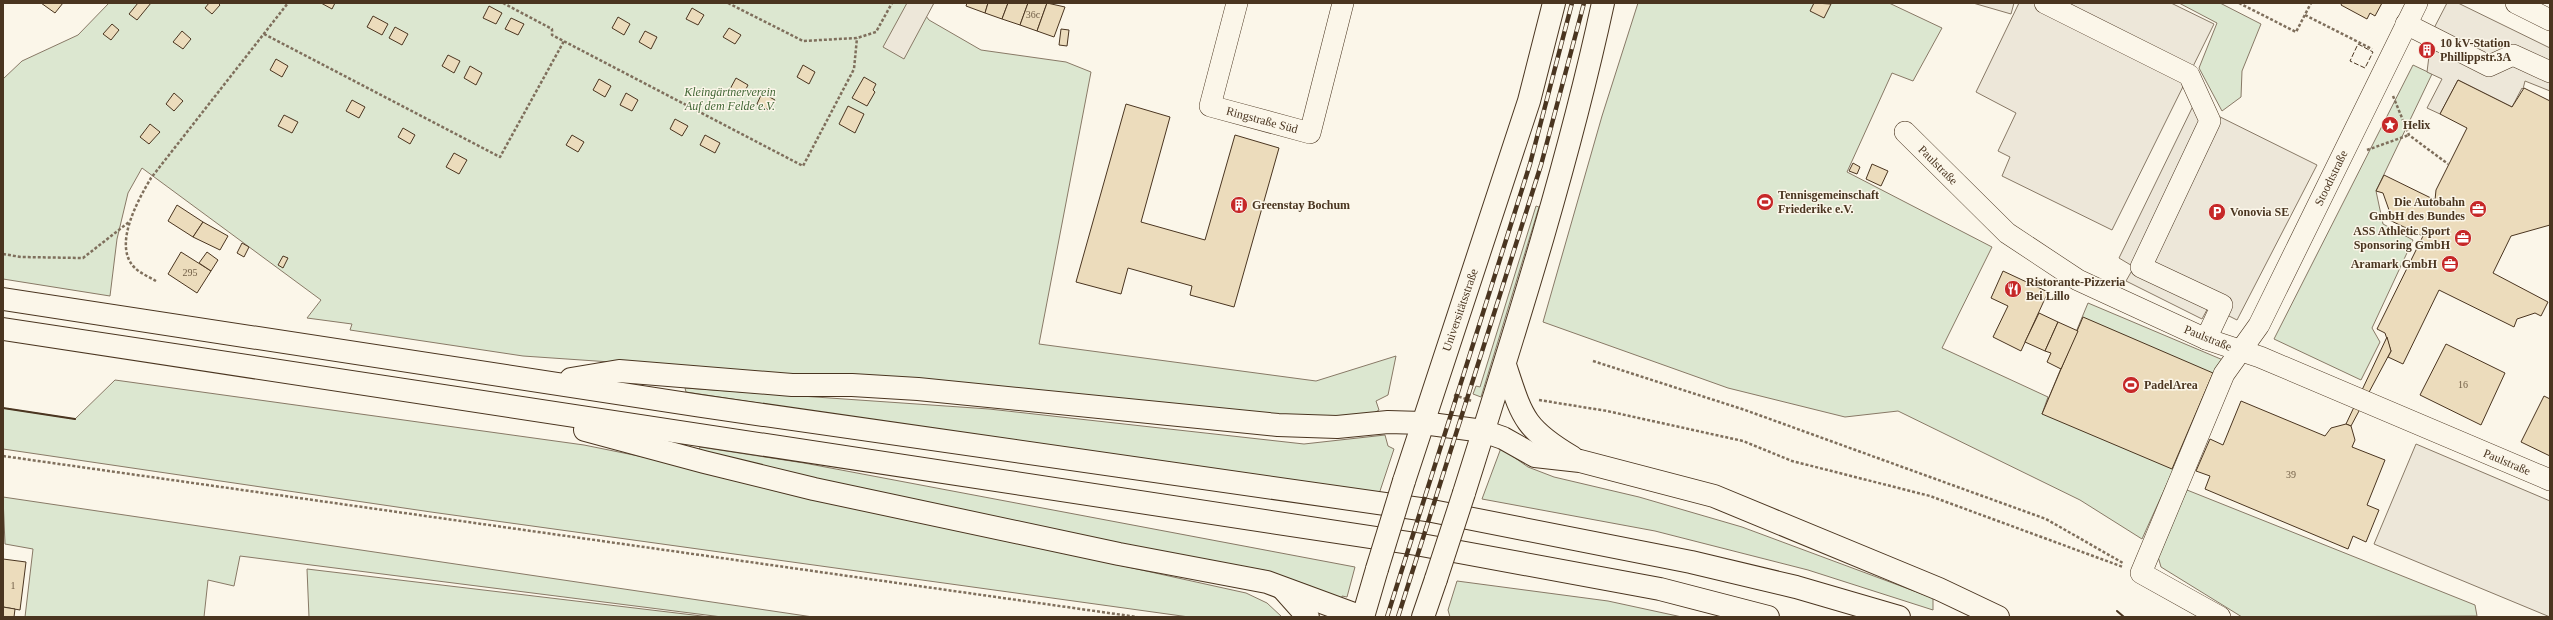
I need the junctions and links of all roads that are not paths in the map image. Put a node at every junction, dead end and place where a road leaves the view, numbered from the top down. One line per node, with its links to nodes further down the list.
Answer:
1 (1237, 3): 2 (street, Ringstraße Süd)
2 (1343, 3)
3 (1554, 3): 19 (main road, Universitätsstraße)
4 (1603, 3): 16 (main road)
5 (2045, 3): 14 (street)
6 (2417, 3): 9 (street, Stoodtstraße)
7 (2516, 3): 8 (street)
8 (2550, 20)
9 (2406, 24): 10 (street); 15 (street, Stoodtstraße)
10 (2550, 72)
11 (1905, 132): 14 (street, Paulstraße)
12 (3, 299): 17 (main road)
13 (3, 329): 18 (main road)
14 (2206, 339): 15 (street, Paulstraße)
15 (2240, 351): 22 (street, Paulstraße); 30 (street, Stoodtstraße)
16 (1505, 365): 20 (main road); 21 (main road)
17 (552, 382): 19 (main road); 28 (main road)
18 (487, 403): 23 (main road); 27 (main road)
19 (1423, 423): 20 (main road); 25 (main road, Universitätsstraße, bridge)
20 (1483, 431): 21 (main road); 26 (main road, bridge)
21 (1580, 461): 29 (main road)
22 (2550, 480)
23 (1282, 588): 24 (main road); 25 (main road)
24 (1308, 617)
25 (1363, 617)
26 (1423, 617)
27 (1768, 617)
28 (1899, 617)
29 (1998, 617)
30 (2220, 617)

